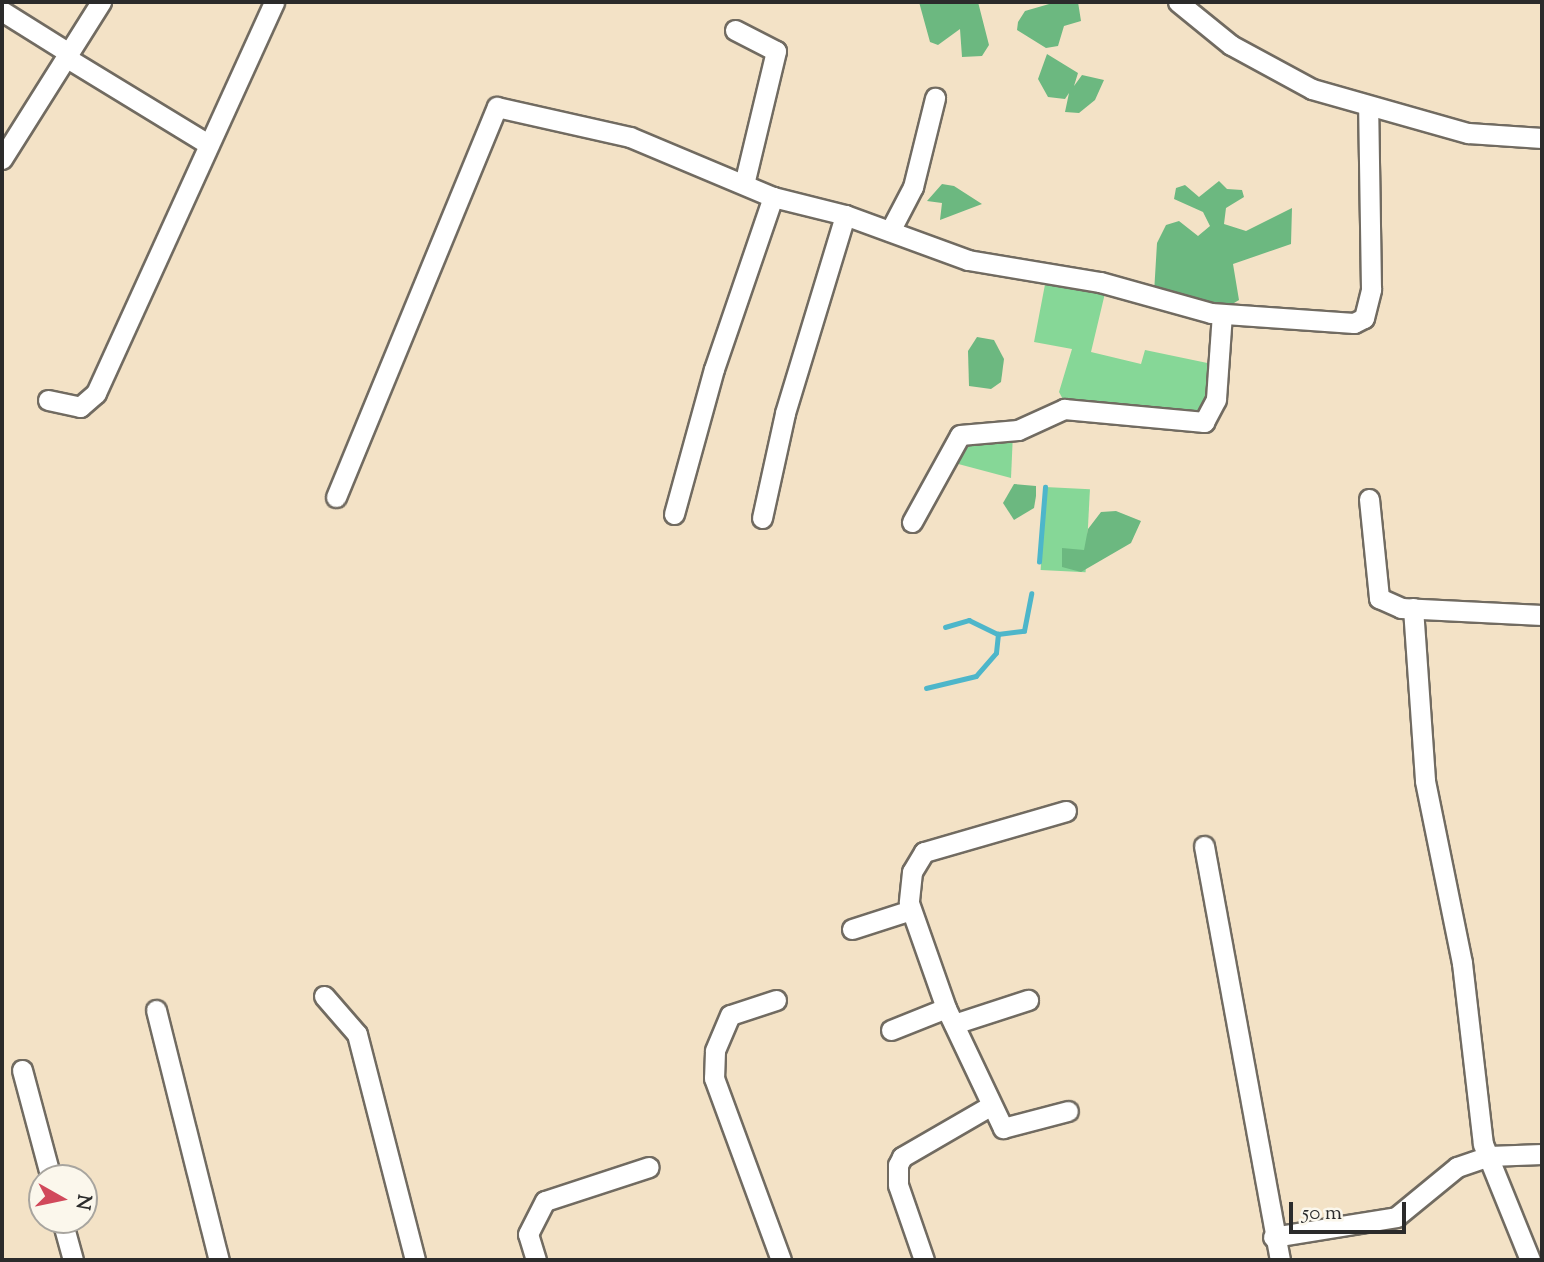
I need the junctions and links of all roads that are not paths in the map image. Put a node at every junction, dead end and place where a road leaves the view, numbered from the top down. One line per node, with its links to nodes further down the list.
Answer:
1 (101, 2): 6 (street)
2 (274, 2): 10 (street)
3 (1178, 2): 8 (street)
4 (2, 11): 6 (street)
5 (735, 30): 12 (street)
6 (68, 56): 10 (street); 11 (street)
7 (935, 99): 15 (street)
8 (1368, 107): 9 (street); 16 (street)
9 (1542, 138)
10 (206, 144): 17 (street)
11 (2, 159)
12 (744, 184): 13 (street); 18 (street)
13 (773, 197): 14 (street); 20 (street)
14 (845, 215): 15 (street); 21 (street)
15 (890, 231): 16 (street)
16 (1222, 314): 22 (street)
17 (48, 400)
18 (336, 497)
19 (1369, 499): 23 (street)
20 (674, 514)
21 (762, 518)
22 (912, 522)
23 (1413, 608): 24 (street); 39 (street)
24 (1542, 615)
25 (1066, 811): 27 (street)
26 (1204, 846): 43 (street)
27 (911, 910): 28 (street); 33 (street)
28 (852, 929)
29 (324, 996): 46 (street)
30 (776, 1000): 48 (street)
31 (1028, 1000): 33 (street)
32 (156, 1010): 45 (street)
33 (950, 1016): 34 (street); 36 (street)
34 (891, 1030)
35 (22, 1070): 40 (street)
36 (990, 1106): 37 (street); 49 (street)
37 (1068, 1111)
38 (1542, 1154): 39 (street)
39 (1489, 1156): 43 (street); 51 (street)
40 (47, 1164)
41 (649, 1167): 47 (street)
42 (66, 1234): 44 (street)
43 (1273, 1237): 50 (street)
44 (73, 1260)
45 (219, 1260)
46 (415, 1260)
47 (536, 1260)
48 (781, 1260)
49 (924, 1260)
50 (1280, 1260)
51 (1530, 1260)

